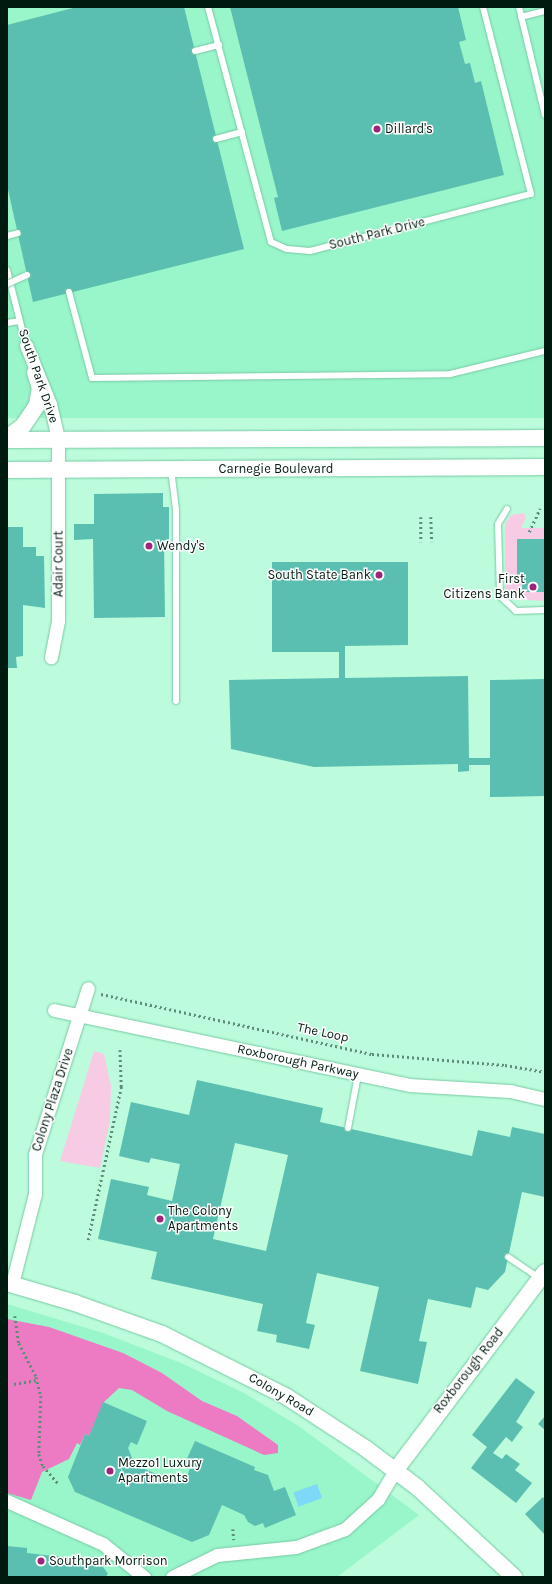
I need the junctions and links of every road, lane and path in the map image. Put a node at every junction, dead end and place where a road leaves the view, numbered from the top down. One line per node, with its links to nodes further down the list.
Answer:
1 (208, 7): 6 (lane, South Park Drive)
2 (483, 7): 9 (lane, South Park Drive)
3 (519, 7): 5 (lane)
4 (545, 11): 5 (lane)
5 (522, 17): 8 (lane)
6 (219, 45): 7 (lane); 9 (lane, South Park Drive)
7 (195, 51)
8 (545, 115)
9 (242, 132): 10 (lane)
10 (216, 139)
11 (18, 233): 12 (lane)
12 (7, 236)
13 (7, 270): 17 (lane, South Park Drive)
14 (27, 275): 15 (lane, bridge)
15 (7, 284)
16 (69, 292): 20 (lane)
17 (20, 321): 18 (lane); 19 (lane, South Park Drive)
18 (7, 323)
19 (26, 345): 21 (street, South Park Drive)
20 (545, 351)
21 (35, 373): 23 (street); 24 (street, South Park Drive)
22 (540, 437): 24 (street)
23 (7, 439): 24 (street)
24 (58, 440): 28 (street, South Park Drive)
25 (545, 467): 26 (street, Carnegie Boulevard)
26 (171, 469): 28 (street, Carnegie Boulevard); 38 (lane)
27 (7, 470): 28 (street, Carnegie Boulevard)
28 (58, 470): 37 (street, Adair Court)
29 (507, 508): 36 (lane)
30 (540, 508): 33 (path)
31 (421, 517): 34 (path)
32 (431, 517): 35 (path)
33 (529, 532)
34 (422, 542)
35 (432, 542)
36 (545, 610)
37 (51, 657)
38 (176, 701)
39 (88, 988): 42 (street, Colony Plaza Drive)
40 (100, 994): 44 (path, The Loop)
41 (54, 1010): 42 (street, Roxborough Parkway)
42 (80, 1016): 45 (street, Roxborough Parkway); 51 (street, Colony Plaza Drive)
43 (120, 1050): 48 (path)
44 (545, 1072)
45 (358, 1075): 46 (street, Roxborough Parkway); 47 (lane)
46 (545, 1098)
47 (348, 1128)
48 (88, 1240)
49 (508, 1257): 50 (lane)
50 (543, 1276): 55 (street, Roxborough Road)
51 (9, 1283): 55 (street, Colony Road)
52 (15, 1316): 53 (path)
53 (36, 1380): 54 (path); 56 (path)
54 (14, 1384)
55 (395, 1471): 59 (street); 60 (street, Colony Road)
56 (58, 1483)
57 (7, 1501): 58 (street)
58 (144, 1577)
59 (172, 1577)
60 (514, 1577)

